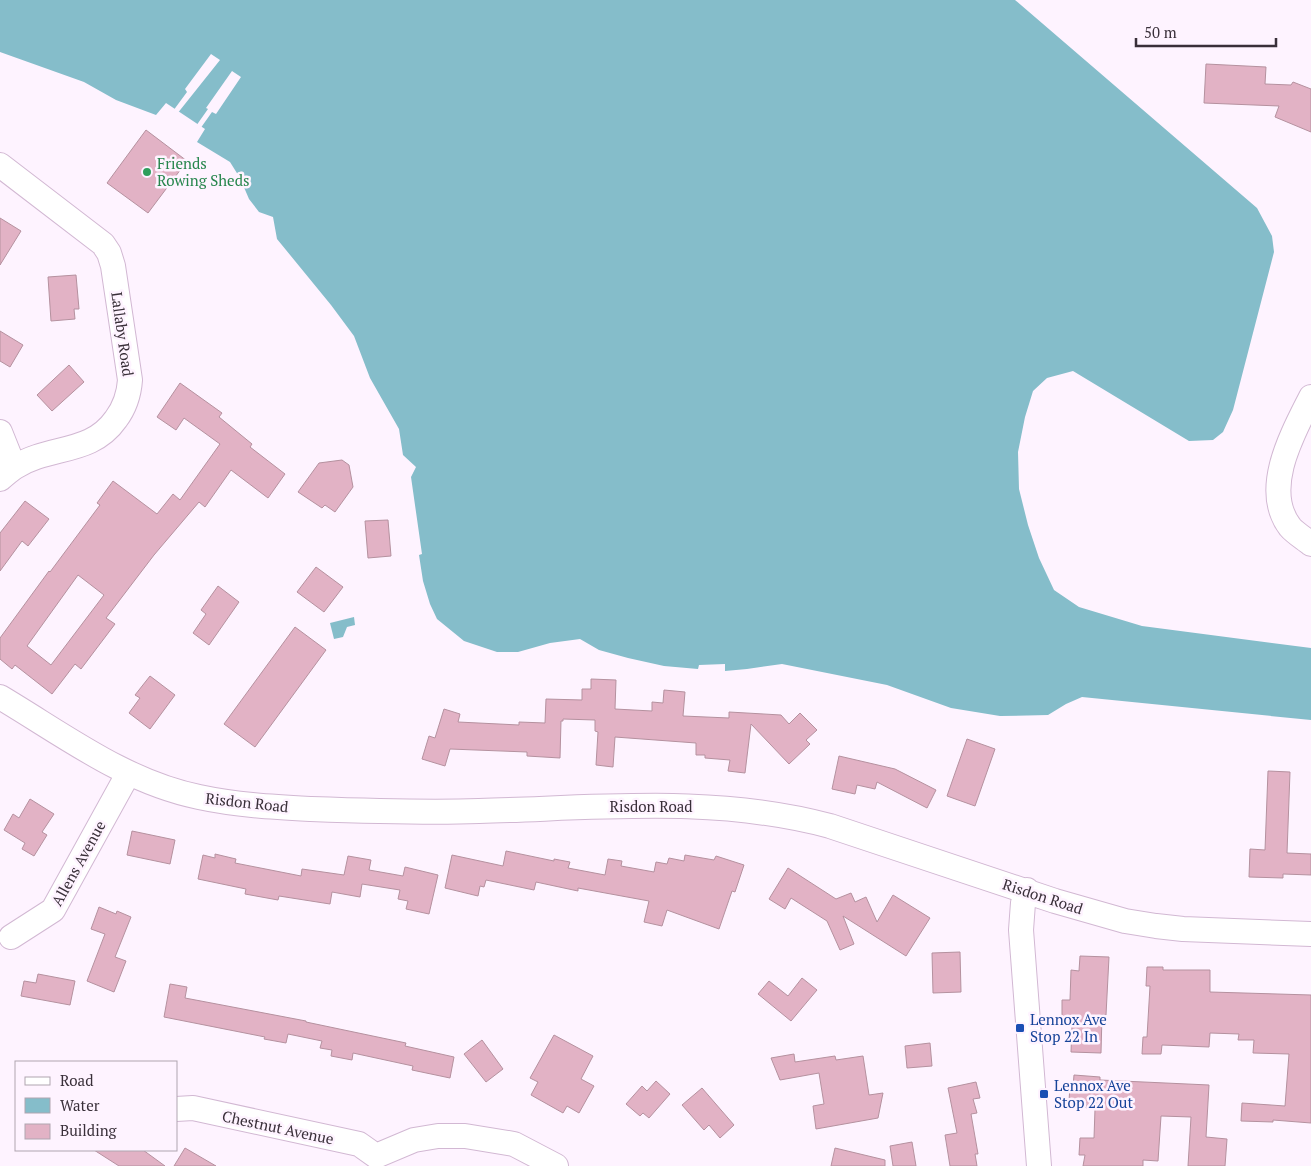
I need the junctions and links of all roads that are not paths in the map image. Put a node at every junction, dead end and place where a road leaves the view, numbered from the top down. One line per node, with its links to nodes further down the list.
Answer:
1 (0, 165): 4 (street, Lallaby Road)
2 (1311, 397): 5 (street)
3 (0, 432): 4 (street)
4 (7, 473)
5 (1311, 544)
6 (0, 697): 7 (street, Risdon Road)
7 (128, 774): 8 (street, Risdon Road); 10 (street, Allens Avenue)
8 (1027, 890): 9 (street, Risdon Road); 14 (street)
9 (1311, 934)
10 (11, 937)
11 (178, 1109): 12 (street, Chestnut Avenue)
12 (371, 1161): 13 (street, Chestnut Avenue)
13 (556, 1166)
14 (1039, 1166)

